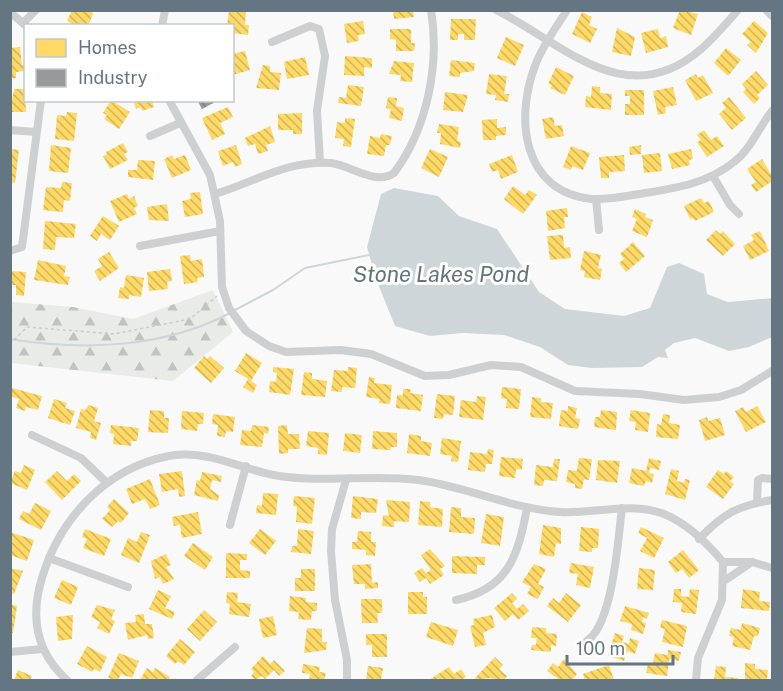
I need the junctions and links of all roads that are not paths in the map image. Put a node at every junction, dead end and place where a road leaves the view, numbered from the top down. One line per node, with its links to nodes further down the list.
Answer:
1 (36, 10): 9 (street)
2 (431, 10): 19 (street)
3 (496, 10): 10 (street)
4 (567, 10): 10 (street)
5 (738, 10): 10 (street)
6 (766, 10): 8 (street)
7 (10, 12): 9 (street)
8 (772, 16)
9 (25, 24)
10 (548, 41): 22 (street)
11 (272, 42): 19 (street)
12 (41, 102): 17 (street)
13 (170, 102): 15 (street)
14 (772, 111): 20 (street)
15 (180, 123): 18 (street); 21 (street)
16 (10, 130): 17 (street)
17 (36, 132): 27 (street)
18 (150, 136)
19 (320, 162): 21 (street)
20 (713, 176): 22 (street); 23 (street)
21 (215, 194): 25 (street)
22 (596, 199): 24 (street)
23 (739, 214)
24 (599, 230)
25 (220, 231): 26 (street); 28 (street)
26 (140, 246)
27 (10, 251)
28 (772, 371)
29 (32, 435): 33 (street)
30 (246, 466): 32 (street); 33 (street); 38 (street)
31 (772, 479): 35 (street)
32 (346, 480): 36 (street); 53 (street)
33 (107, 483): 40 (street)
34 (772, 500): 35 (street)
35 (757, 502): 39 (street)
36 (527, 508): 37 (street); 46 (street)
37 (622, 508): 39 (street); 47 (street)
38 (230, 525)
39 (699, 539): 41 (street)
40 (50, 558): 45 (street); 49 (street)
41 (723, 562): 42 (street); 44 (street)
42 (752, 562): 43 (street); 44 (street)
43 (772, 568)
44 (724, 581): 54 (street)
45 (128, 587)
46 (456, 600)
47 (585, 642)
48 (235, 647): 52 (street)
49 (42, 649): 50 (street); 51 (street)
50 (10, 652)
51 (67, 681)
52 (196, 681)
53 (346, 681)
54 (696, 681)

